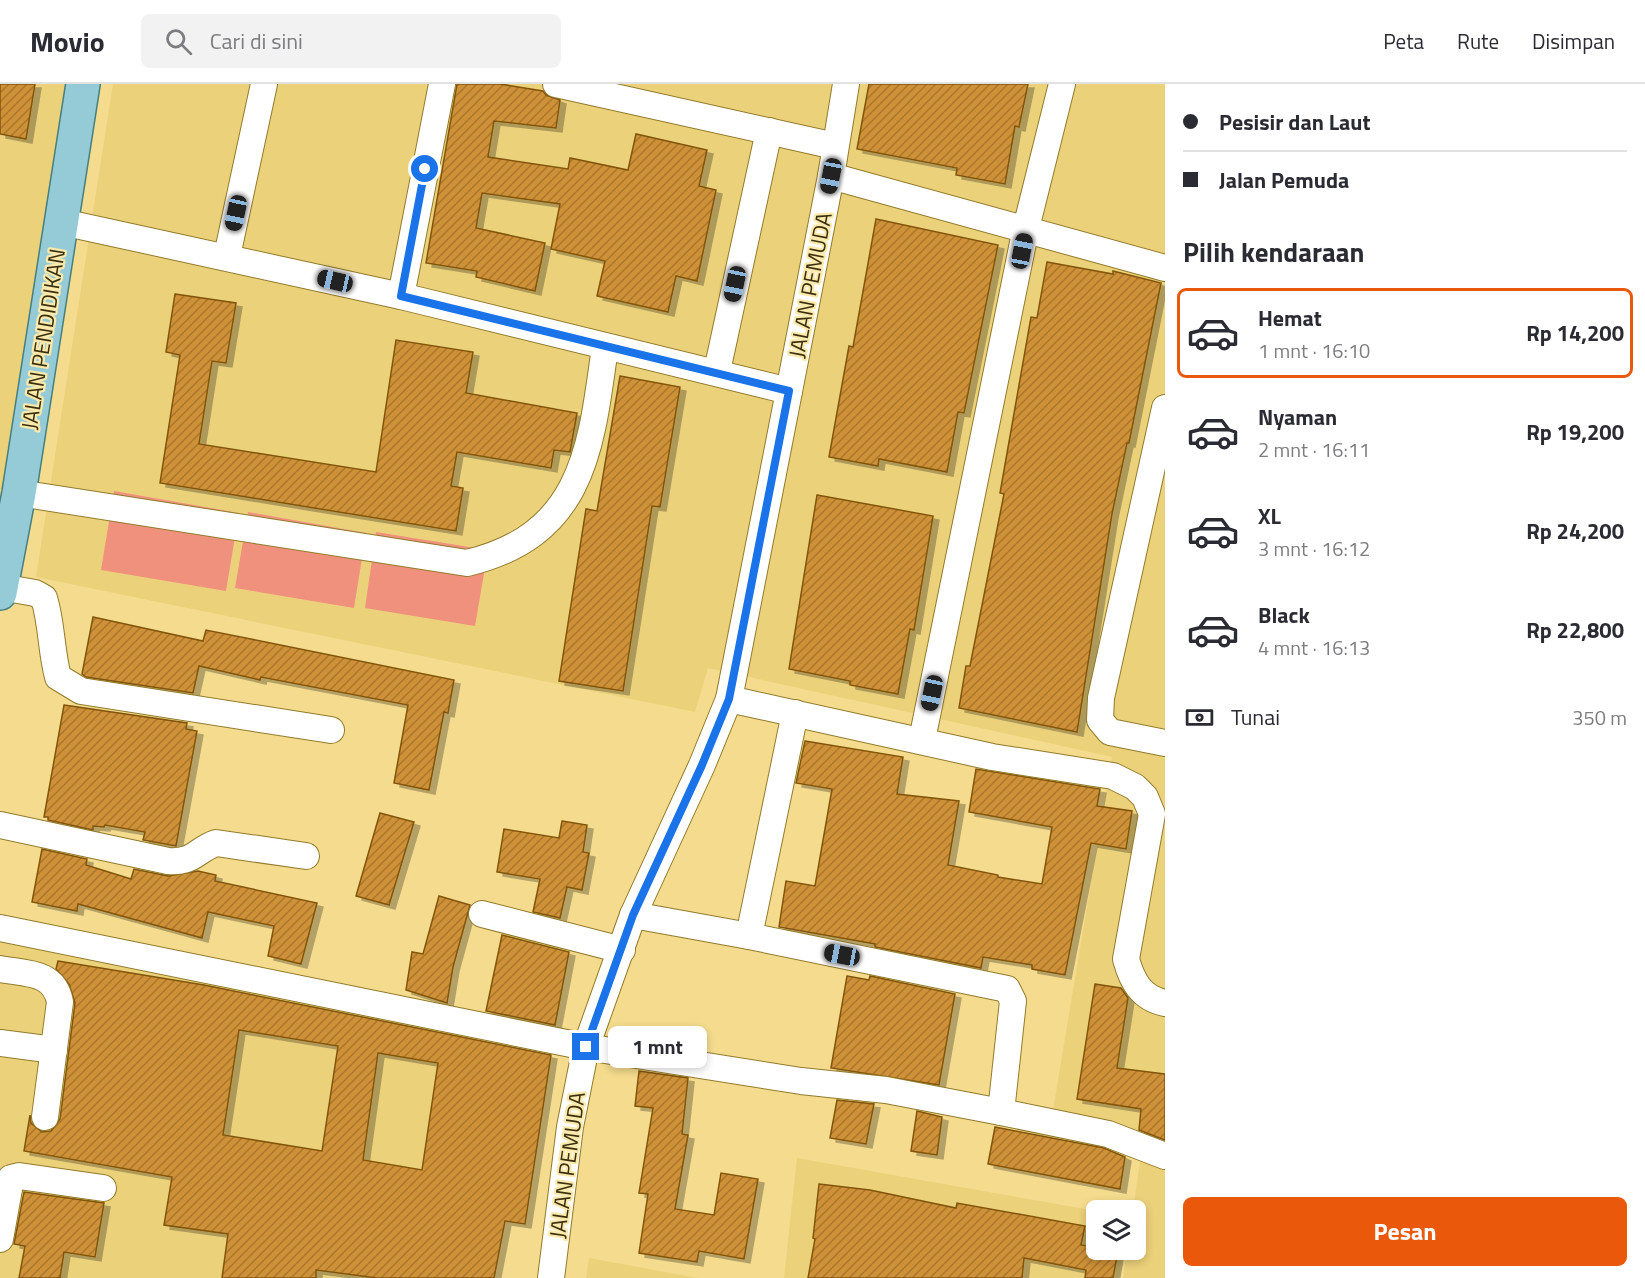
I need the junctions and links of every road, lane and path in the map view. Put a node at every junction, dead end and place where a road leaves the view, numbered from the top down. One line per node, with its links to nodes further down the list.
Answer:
1 (83, 84): 10 (main road, JALAN PENDIDIKAN)
2 (264, 84): 12 (street)
3 (442, 84): 14 (street)
4 (556, 84): 7 (street)
5 (846, 84): 8 (street, JALAN PEMUDA)
6 (1062, 84): 11 (street)
7 (769, 131): 8 (street); 16 (street)
8 (835, 146): 9 (street, JALAN PEMUDA)
9 (831, 176): 11 (street); 17 (street, JALAN PEMUDA)
10 (62, 222): 12 (street); 19 (main road, JALAN PENDIDIKAN)
11 (1026, 228): 13 (street); 24 (street)
12 (227, 256): 14 (street)
13 (1165, 268)
14 (401, 296): 15 (street)
15 (605, 347): 16 (street); 19 (street)
16 (717, 371): 17 (street)
17 (789, 391): 21 (street, JALAN PEMUDA)
18 (1165, 408): 25 (street)
19 (19, 493): 20 (main road, JALAN PENDIDIKAN)
20 (1, 590): 23 (street)
21 (729, 699): 22 (street); 29 (street, JALAN PEMUDA)
22 (795, 713): 24 (street); 31 (street)
23 (331, 730)
24 (922, 740): 34 (street)
25 (1165, 743)
26 (0, 825): 27 (street)
27 (306, 856)
28 (482, 914): 32 (street)
29 (633, 915): 31 (street); 32 (street, JALAN PEMUDA)
30 (0, 928): 36 (street)
31 (749, 936): 38 (street)
32 (622, 950): 36 (street, JALAN PEMUDA)
33 (0, 969): 37 (street)
34 (1165, 1004)
35 (0, 1043): 37 (street)
36 (586, 1047): 38 (street); 43 (street, JALAN PEMUDA)
37 (54, 1050): 39 (street)
38 (1001, 1112): 40 (street)
39 (45, 1117)
40 (1165, 1155)
41 (103, 1188): 42 (street)
42 (0, 1239)
43 (551, 1278)

